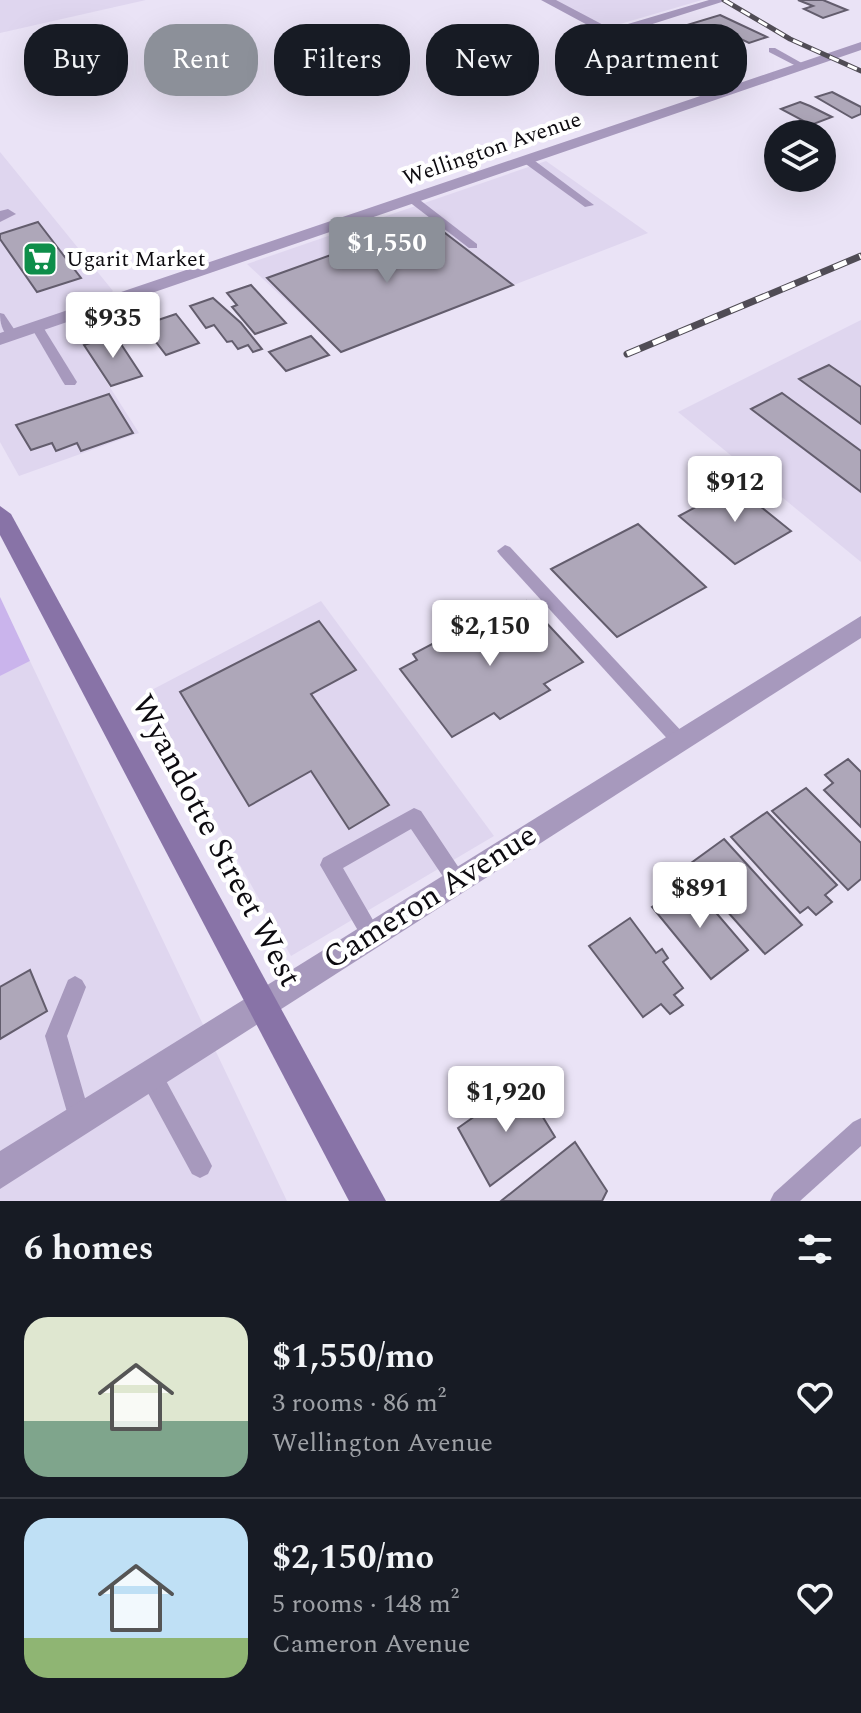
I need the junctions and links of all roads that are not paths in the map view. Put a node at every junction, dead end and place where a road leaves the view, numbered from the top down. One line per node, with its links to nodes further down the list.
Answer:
1 (547, 0): 3 (street)
2 (722, 0): 4 (street)
3 (593, 24)
4 (641, 24)
5 (861, 46): 7 (street, Wellington Avenue)
6 (772, 50): 7 (lane)
7 (803, 66): 8 (street, Wellington Avenue)
8 (747, 85)
9 (715, 96): 10 (street, Wellington Avenue)
10 (527, 160): 11 (street, Wellington Avenue); 12 (lane)
11 (412, 199): 13 (lane); 15 (street, Wellington Avenue)
12 (589, 205)
13 (473, 246)
14 (0, 317): 16 (lane)
15 (37, 327): 16 (street, Wellington Avenue); 17 (lane)
16 (6, 337)
17 (70, 382)
18 (0, 514): 25 (main road, Wyandotte Street West)
19 (505, 551): 21 (lane)
20 (861, 626): 21 (street, Cameron Avenue)
21 (679, 740): 22 (street, Cameron Avenue)
22 (457, 880): 23 (street, Cameron Avenue); 23 (lane)
23 (371, 934): 25 (street, Cameron Avenue)
24 (75, 987): 27 (lane)
25 (262, 1003): 26 (street, Cameron Avenue); 31 (main road, Wyandotte Street West)
26 (150, 1074): 27 (street, Cameron Avenue); 29 (lane)
27 (80, 1119): 30 (street, Cameron Avenue)
28 (861, 1130): 32 (lane)
29 (200, 1166)
30 (0, 1171)
31 (368, 1201)
32 (782, 1201)

